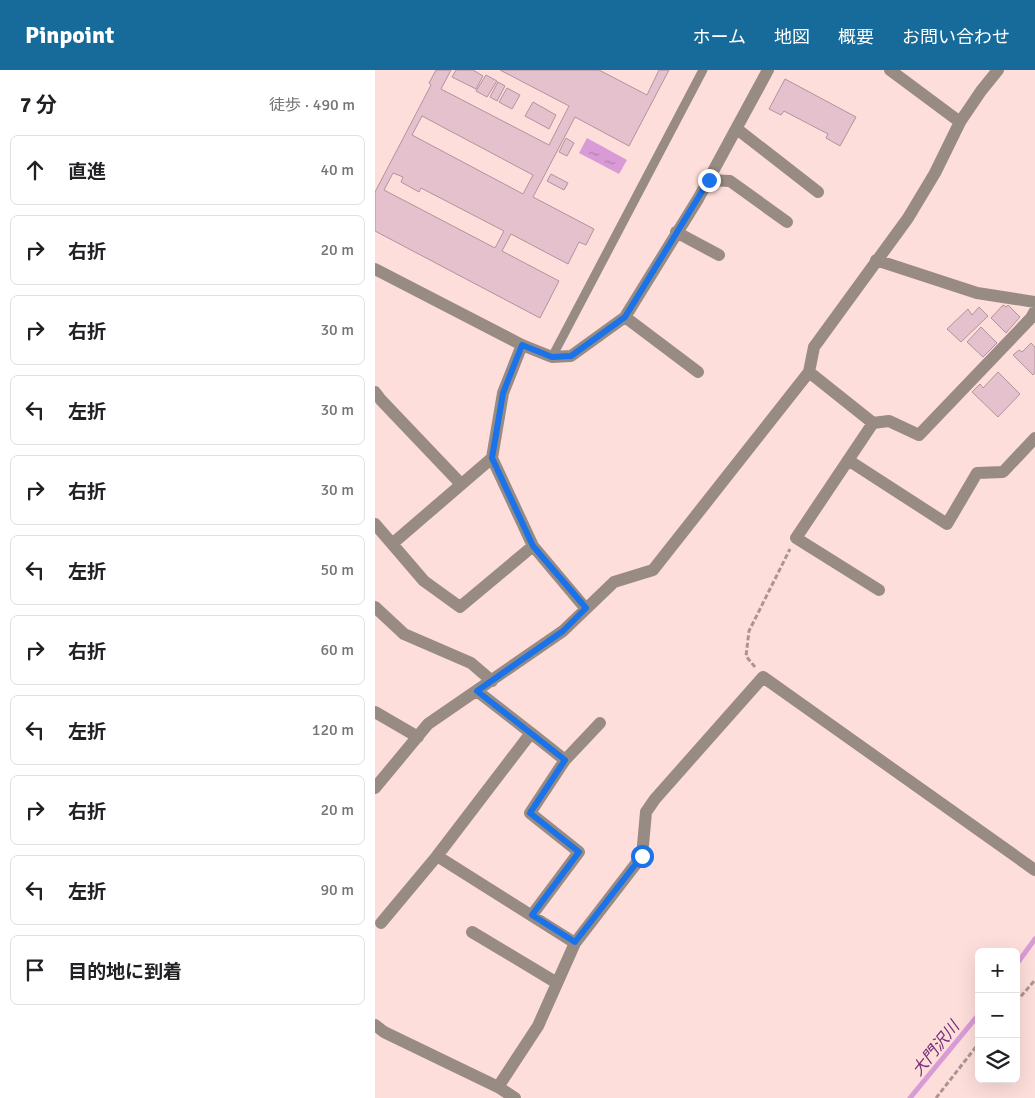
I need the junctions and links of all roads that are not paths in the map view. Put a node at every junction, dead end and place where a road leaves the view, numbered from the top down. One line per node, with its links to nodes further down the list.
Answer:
1 (703, 70): 18 (lane)
2 (768, 70): 6 (street)
3 (891, 70): 5 (street)
4 (998, 70): 5 (street)
5 (960, 122): 12 (street)
6 (737, 129): 7 (street); 8 (street)
7 (709, 180): 9 (street); 10 (street)
8 (818, 192)
9 (787, 222)
10 (676, 232): 11 (street); 16 (street)
11 (719, 256)
12 (876, 260): 14 (street); 20 (street)
13 (375, 269): 17 (street)
14 (1035, 302)
15 (1035, 311): 22 (street)
16 (625, 317): 18 (street); 19 (street)
17 (522, 345): 18 (street); 24 (street)
18 (552, 357)
19 (698, 372)
20 (809, 372): 22 (street); 32 (street)
21 (375, 392): 26 (street)
22 (873, 423): 25 (street)
23 (1035, 438): 25 (street)
24 (492, 458): 26 (street); 29 (street)
25 (848, 460): 30 (street)
26 (461, 484): 28 (street)
27 (375, 524): 28 (street)
28 (392, 544): 29 (street)
29 (533, 546): 32 (street)
30 (879, 590)
31 (375, 607): 33 (street)
32 (586, 608): 33 (street)
33 (492, 681): 34 (street)
34 (477, 691): 37 (street); 38 (street)
35 (375, 712): 38 (street)
36 (600, 723): 39 (street)
37 (531, 733): 39 (street); 41 (street)
38 (418, 738): 40 (street)
39 (565, 760): 43 (street)
40 (375, 788)
41 (437, 856): 43 (street); 44 (street)
42 (1035, 870): 46 (street)
43 (532, 915): 46 (street)
44 (381, 923)
45 (472, 932): 47 (street)
46 (575, 942): 47 (street)
47 (557, 983): 49 (street)
48 (375, 1025): 49 (street)
49 (498, 1087): 50 (street)
50 (515, 1098)

